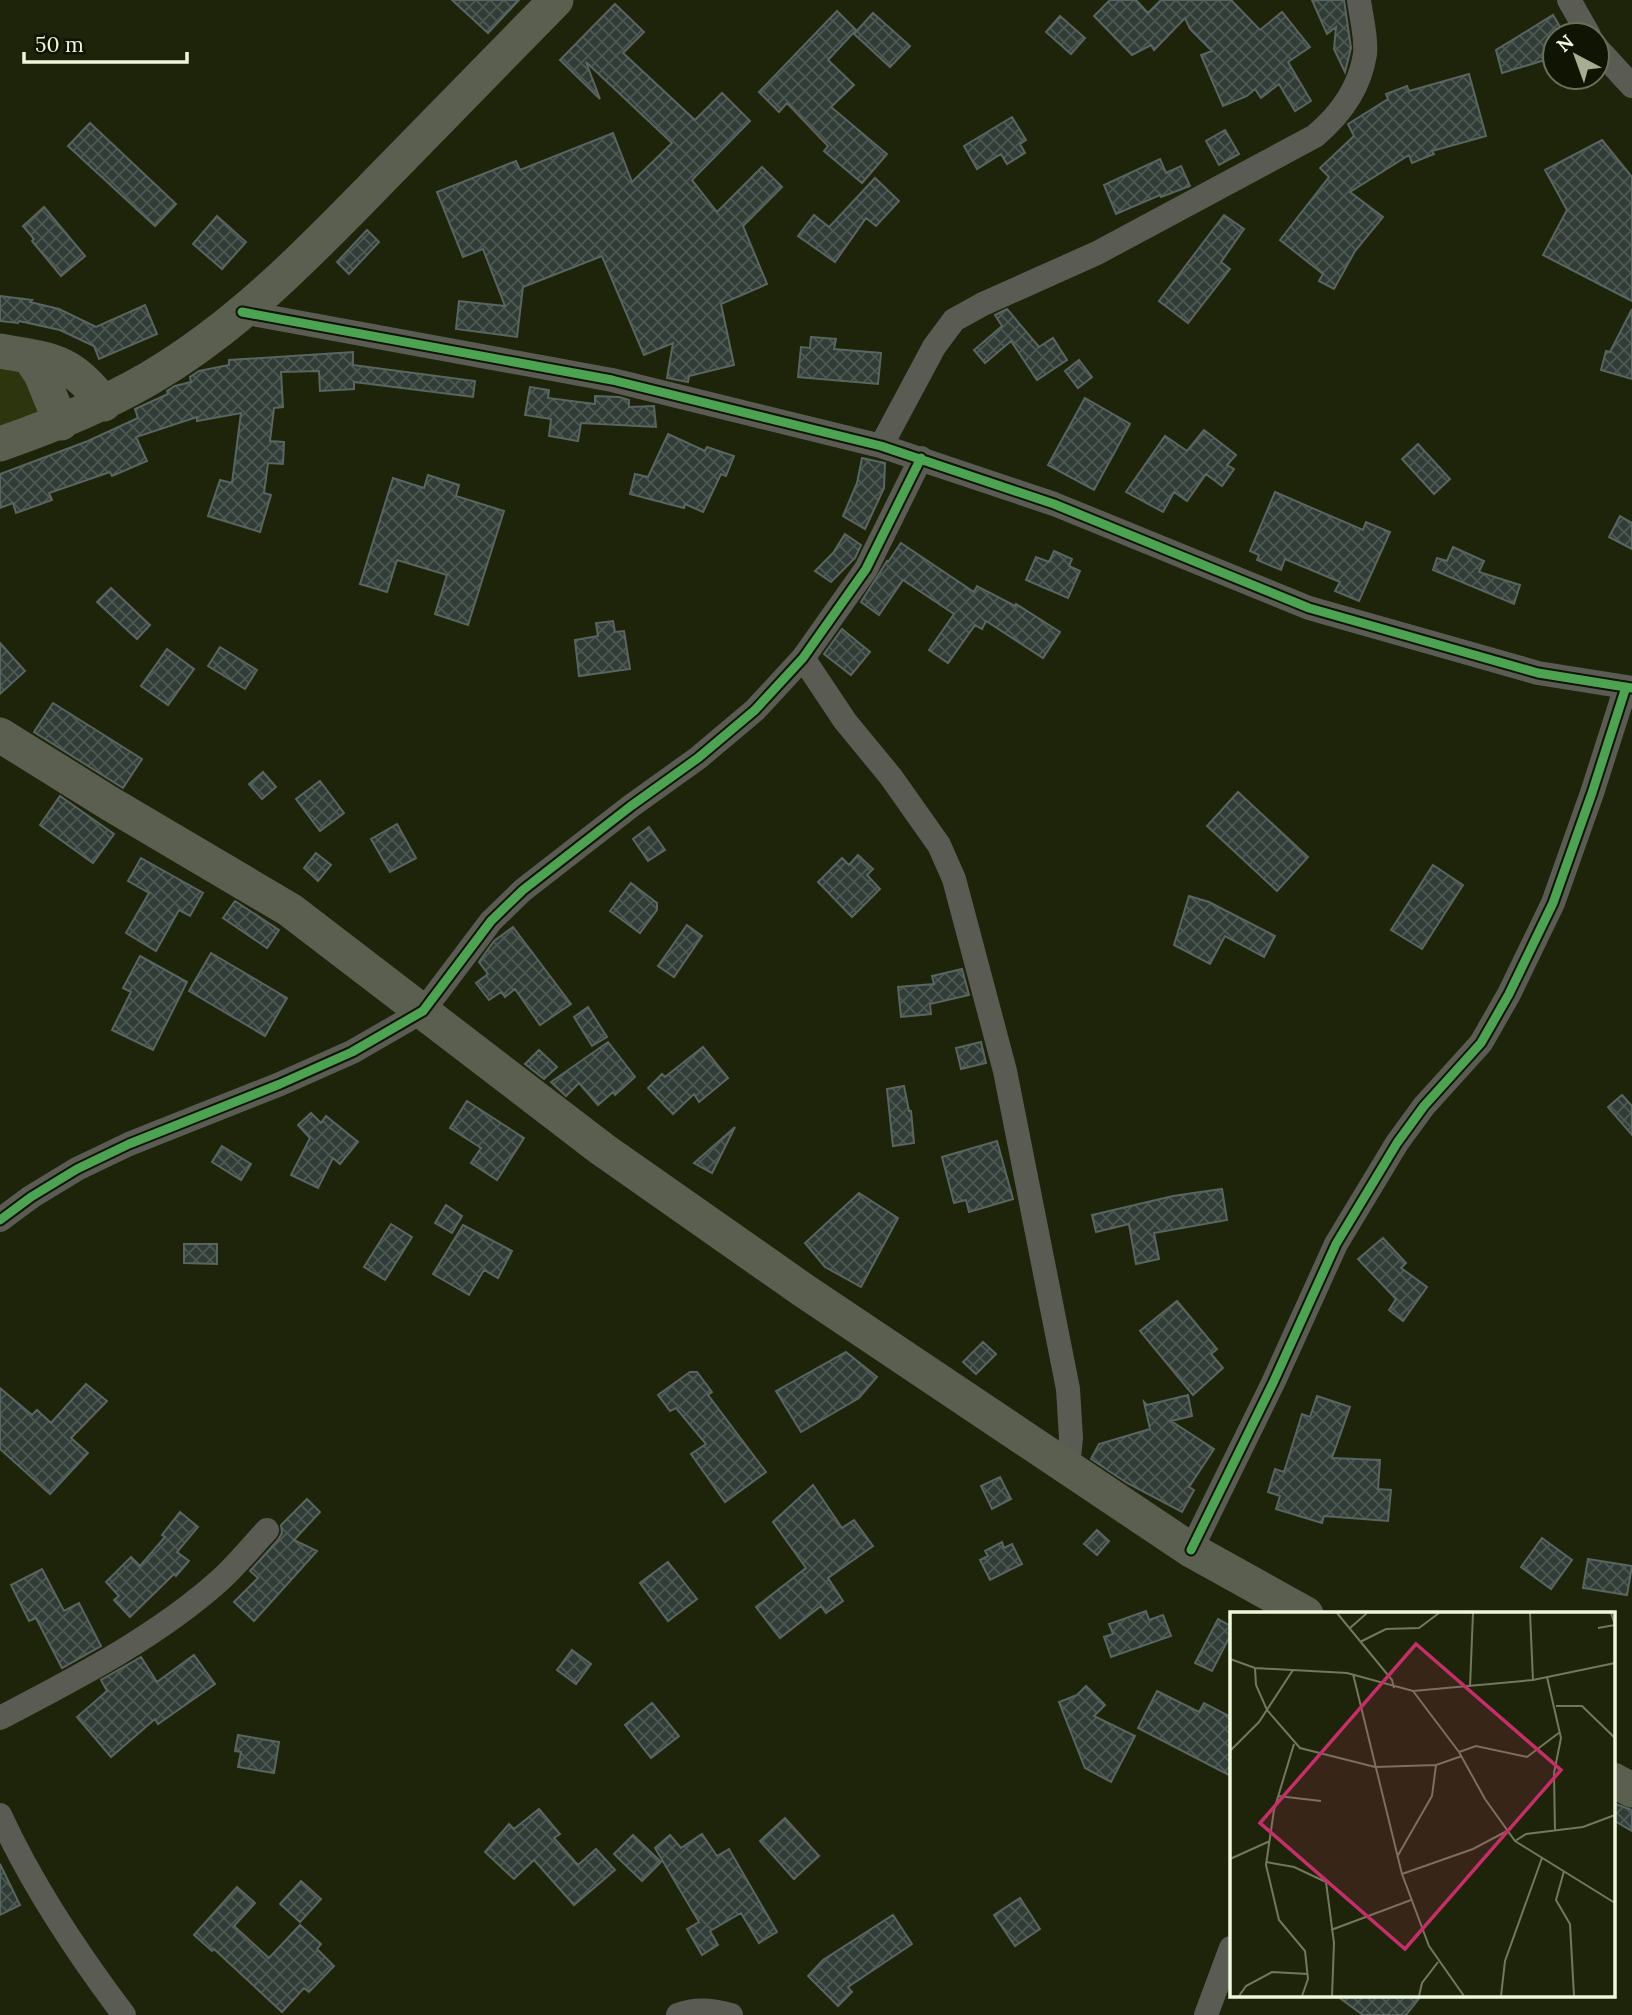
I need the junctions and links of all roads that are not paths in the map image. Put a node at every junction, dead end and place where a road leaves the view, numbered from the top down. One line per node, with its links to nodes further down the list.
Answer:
1 (556, 0): 7 (main road)
2 (1359, 0): 12 (street)
3 (1569, 0): 4 (street)
4 (1581, 21)
5 (1611, 63): 6 (street)
6 (1632, 86)
7 (242, 312): 9 (main road); 12 (street)
8 (14, 354): 9 (main road); 10 (main road)
9 (104, 404): 10 (main road)
10 (61, 423): 11 (main road)
11 (0, 444)
12 (881, 446): 13 (street)
13 (920, 458): 14 (street); 15 (street)
14 (803, 658): 17 (street); 19 (street)
15 (1629, 688): 21 (street)
16 (0, 734): 17 (main road)
17 (423, 1011): 18 (street); 19 (main road)
18 (0, 1220)
19 (1069, 1466): 21 (main road)
20 (267, 1530): 23 (street)
21 (1191, 1550): 22 (main road)
22 (1302, 1612)
23 (0, 1718)
24 (1614, 1781): 25 (main road)
25 (1632, 1790)
26 (0, 1815): 28 (street)
27 (1230, 1951): 31 (street)
28 (124, 2015)
29 (678, 2015): 30 (street)
30 (731, 2015)
31 (1206, 2015)

